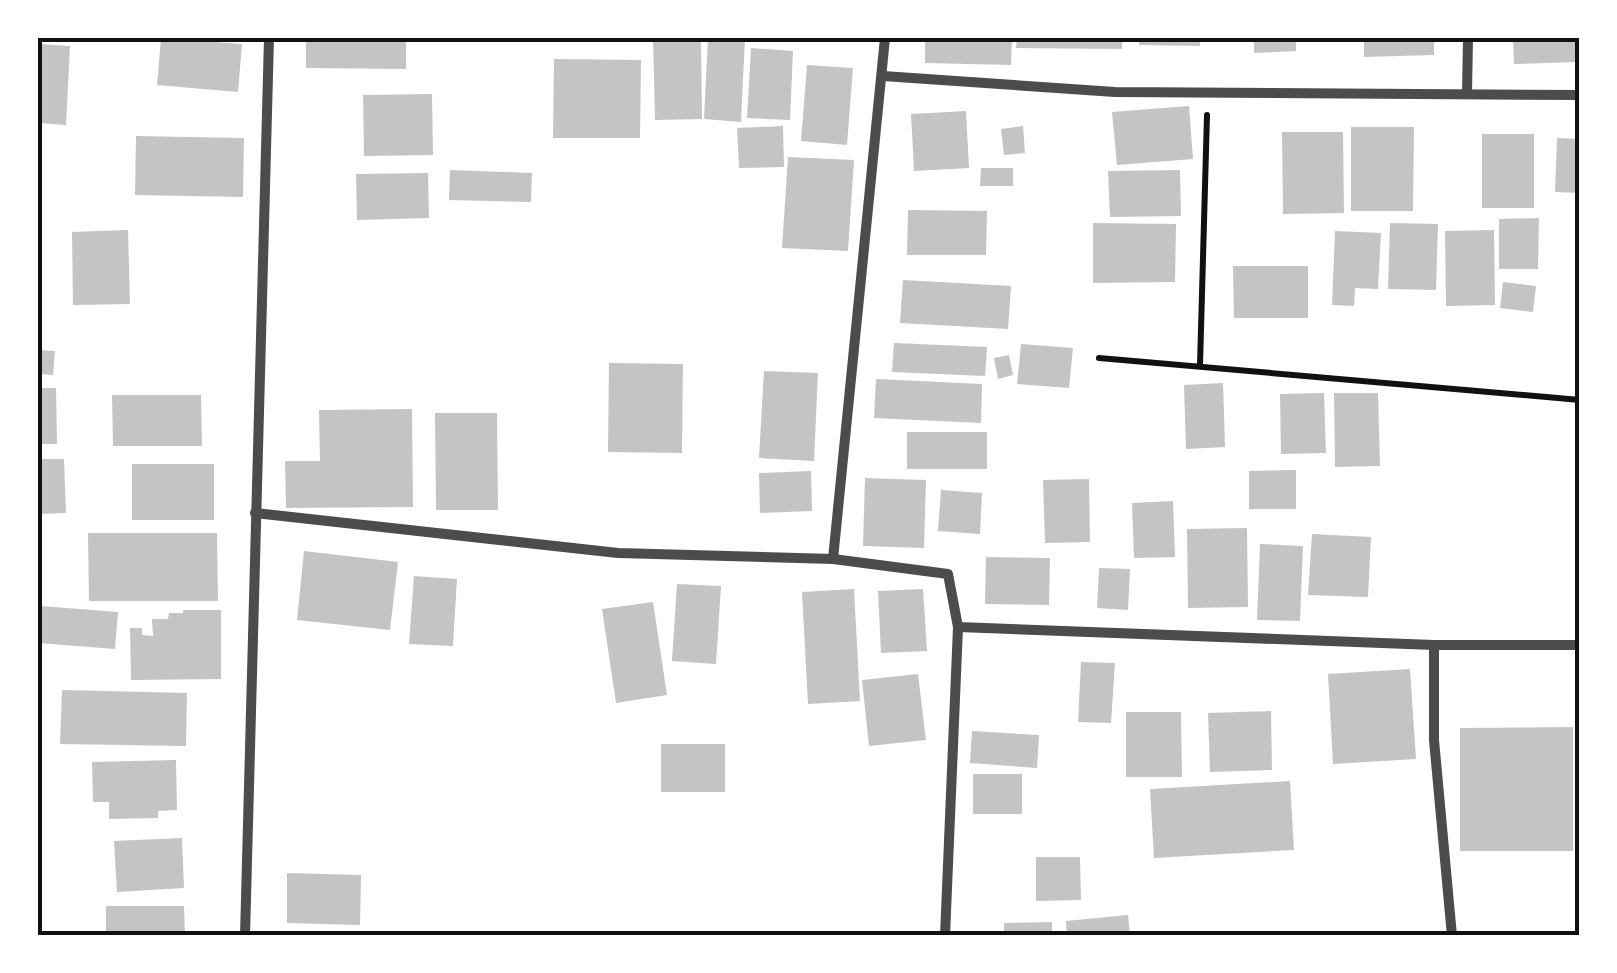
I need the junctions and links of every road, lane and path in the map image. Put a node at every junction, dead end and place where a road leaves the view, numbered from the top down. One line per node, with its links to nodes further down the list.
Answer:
1 (269, 38): 11 (street)
2 (885, 38): 4 (street)
3 (1468, 38): 5 (street)
4 (883, 76): 6 (street); 12 (street)
5 (1467, 93): 6 (street); 7 (street)
6 (1207, 94): 9 (path)
7 (1580, 95)
8 (1099, 358): 9 (path)
9 (1200, 365): 10 (path)
10 (1580, 400)
11 (255, 513): 12 (street); 16 (street)
12 (833, 560): 13 (street)
13 (958, 627): 14 (street); 17 (street)
14 (1434, 644): 15 (street); 18 (street)
15 (1580, 645)
16 (245, 936)
17 (945, 936)
18 (1452, 936)

